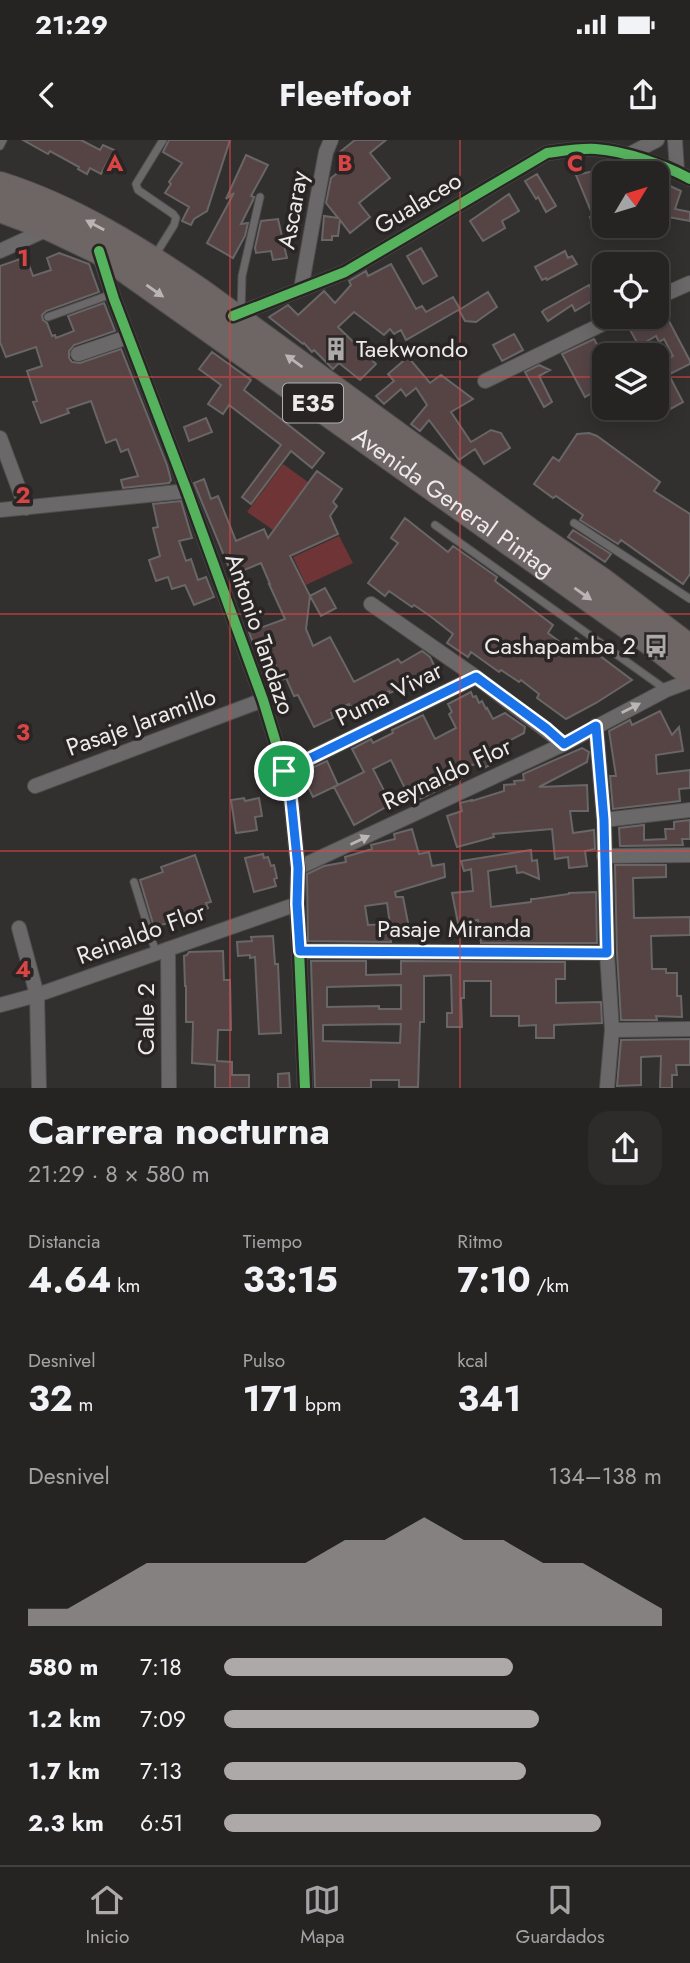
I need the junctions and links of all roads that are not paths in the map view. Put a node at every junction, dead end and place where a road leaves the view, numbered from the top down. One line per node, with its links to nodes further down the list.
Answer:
1 (3, 140): 6 (lane)
2 (163, 140): 16 (lane)
3 (331, 140): 18 (street, Ascaray)
4 (657, 140): 7 (street)
5 (675, 140): 8 (street)
6 (0, 146)
7 (628, 155): 8 (street, Gualaceo); 18 (street, Gualaceo)
8 (677, 172): 9 (street, Gualaceo)
9 (690, 179)
10 (0, 184): 16 (highway, Avenida General Pintag / E35, one-way to 10)
11 (260, 197): 21 (lane)
12 (0, 209): 13 (highway, Avenida General Pintag / E35)
13 (51, 228): 14 (street); 15 (highway, Avenida General Pintag / E35)
14 (0, 251)
15 (99, 251): 20 (street, Antonio Tandazo); 35 (highway, Avenida General Pintag / E35, one-way to 35)
16 (153, 259): 21 (highway, Avenida General Pintag / E35)
17 (690, 283): 19 (street)
18 (301, 289): 21 (street, Gualaceo)
19 (669, 292)
20 (112, 294): 22 (lane); 24 (street, Antonio Tandazo)
21 (237, 315): 35 (highway, Avenida General Pintag / E35, one-way to 21)
22 (48, 317)
23 (592, 329): 26 (street)
24 (128, 337): 25 (street); 28 (street, Antonio Tandazo)
25 (78, 354)
26 (485, 381)
27 (0, 438): 29 (street)
28 (187, 491): 29 (street); 38 (street, Antonio Tandazo)
29 (26, 509): 30 (street)
30 (0, 510)
31 (574, 523): 33 (lane)
32 (435, 525): 37 (lane)
33 (690, 599)
34 (371, 604): 36 (street)
35 (687, 659): 37 (street, Reynaldo Flor)
36 (476, 677): 40 (street); 41 (street, Puma Vivar)
37 (666, 690): 39 (street, Reynaldo Flor, one-way to 37)
38 (263, 700): 41 (street, Antonio Tandazo); 42 (street, Pasaje Jaramillo)
39 (596, 726): 40 (street, Reynaldo Flor); 44 (street)
40 (564, 744): 47 (street, Reynaldo Flor, one-way to 40)
41 (284, 771): 47 (street, Antonio Tandazo)
42 (35, 786)
43 (690, 810): 44 (street)
44 (604, 820): 46 (street)
45 (690, 855): 46 (street)
46 (604, 856): 53 (street)
47 (298, 868): 49 (street, Antonio Tandazo)
48 (134, 882): 51 (lane)
49 (297, 904): 51 (street, Reinaldo Flor); 52 (street, Antonio Tandazo)
50 (19, 928): 54 (street)
51 (162, 951): 54 (street, Reinaldo Flor); 59 (street, Calle 2)
52 (300, 951): 53 (street, Pasaje Miranda); 60 (street, Antonio Tandazo)
53 (607, 953): 57 (street)
54 (37, 995): 55 (street, Reinaldo Flor); 58 (street)
55 (0, 1004)
56 (690, 1029): 57 (street)
57 (612, 1030): 61 (street)
58 (39, 1088)
59 (169, 1088)
60 (305, 1088)
61 (607, 1088)

